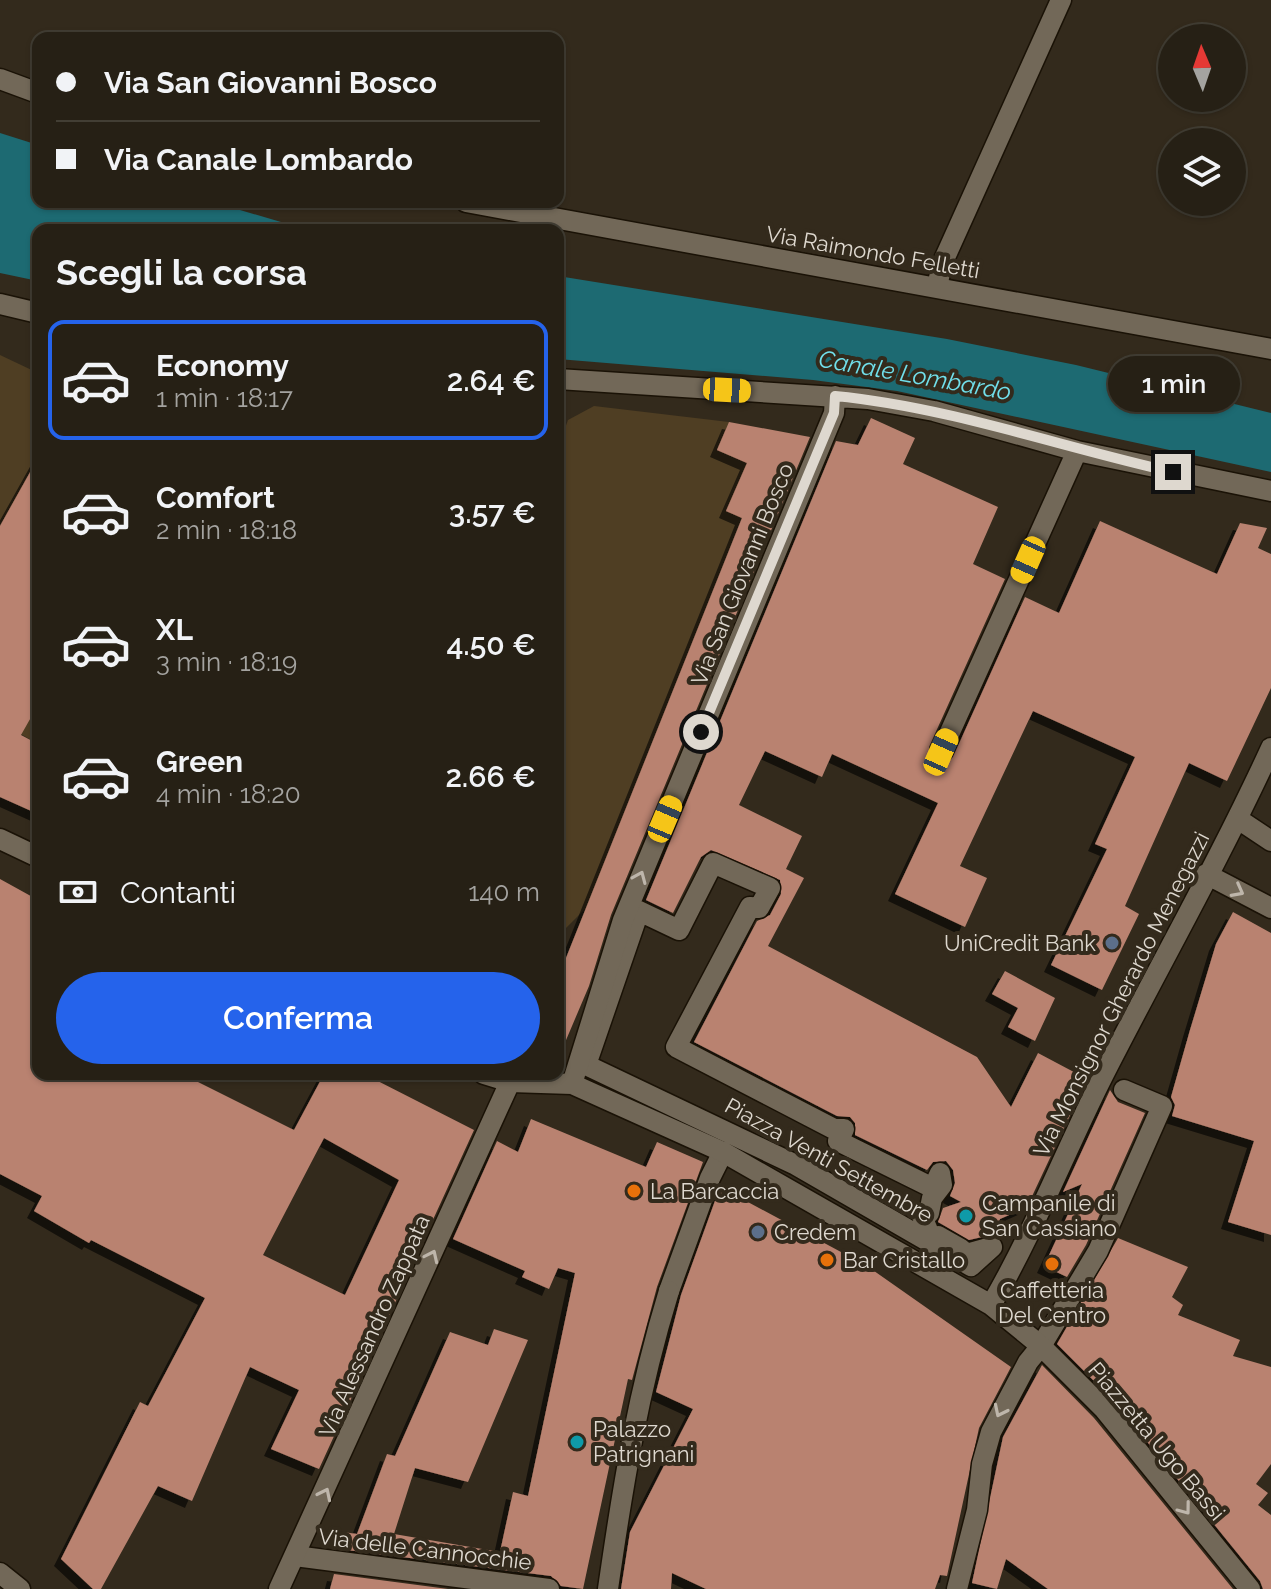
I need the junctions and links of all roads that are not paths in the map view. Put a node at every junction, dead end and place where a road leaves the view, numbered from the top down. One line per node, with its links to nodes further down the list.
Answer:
1 (1061, 0): 5 (street)
2 (0, 79): 3 (street)
3 (32, 91)
4 (499, 208): 5 (street, Via Raimondo Felletti)
5 (937, 287): 8 (street, Via Raimondo Felletti)
6 (0, 304): 7 (street)
7 (32, 312)
8 (1271, 349)
9 (564, 379): 10 (street)
10 (835, 396): 11 (street); 24 (street, Via San Giovanni Bosco, one-way to 10)
11 (1077, 451): 12 (street); 14 (street)
12 (1271, 491)
13 (1271, 748): 15 (street, Via Monsignor Gherardo Menegazzi)
14 (941, 752)
15 (1238, 819): 17 (street); 19 (street, Via Monsignor Gherardo Menegazzi)
16 (0, 839): 18 (street)
17 (1271, 841)
18 (32, 854)
19 (1206, 874): 20 (street, one-way to 20); 27 (street, Via Monsignor Gherardo Menegazzi)
20 (1271, 908)
21 (639, 911): 21 (street, Piazza Venti Settembre)
22 (504, 1080): 23 (street, Piazza Venti Settembre)
23 (510, 1082): 24 (street, Piazza Venti Settembre); 30 (street, Via Alessandro Zappata, one-way to 23)
24 (572, 1084): 26 (street, Piazza Venti Settembre)
25 (1124, 1090): 29 (street)
26 (723, 1152): 27 (street, Piazza Venti Settembre); 35 (street)
27 (991, 1305): 28 (street, Piazza Venti Settembre)
28 (1021, 1329): 29 (street, Piazzetta Ugo Bassi)
29 (1041, 1346): 36 (street, one-way to 36); 37 (street, Piazzetta Ugo Bassi, one-way to 37)
30 (295, 1556): 33 (street, Via Alessandro Zappata); 34 (street, Via delle Cannocchie)
31 (0, 1573): 32 (street)
32 (20, 1589)
33 (279, 1589)
34 (549, 1589)
35 (608, 1589)
36 (957, 1589)
37 (1250, 1589)

